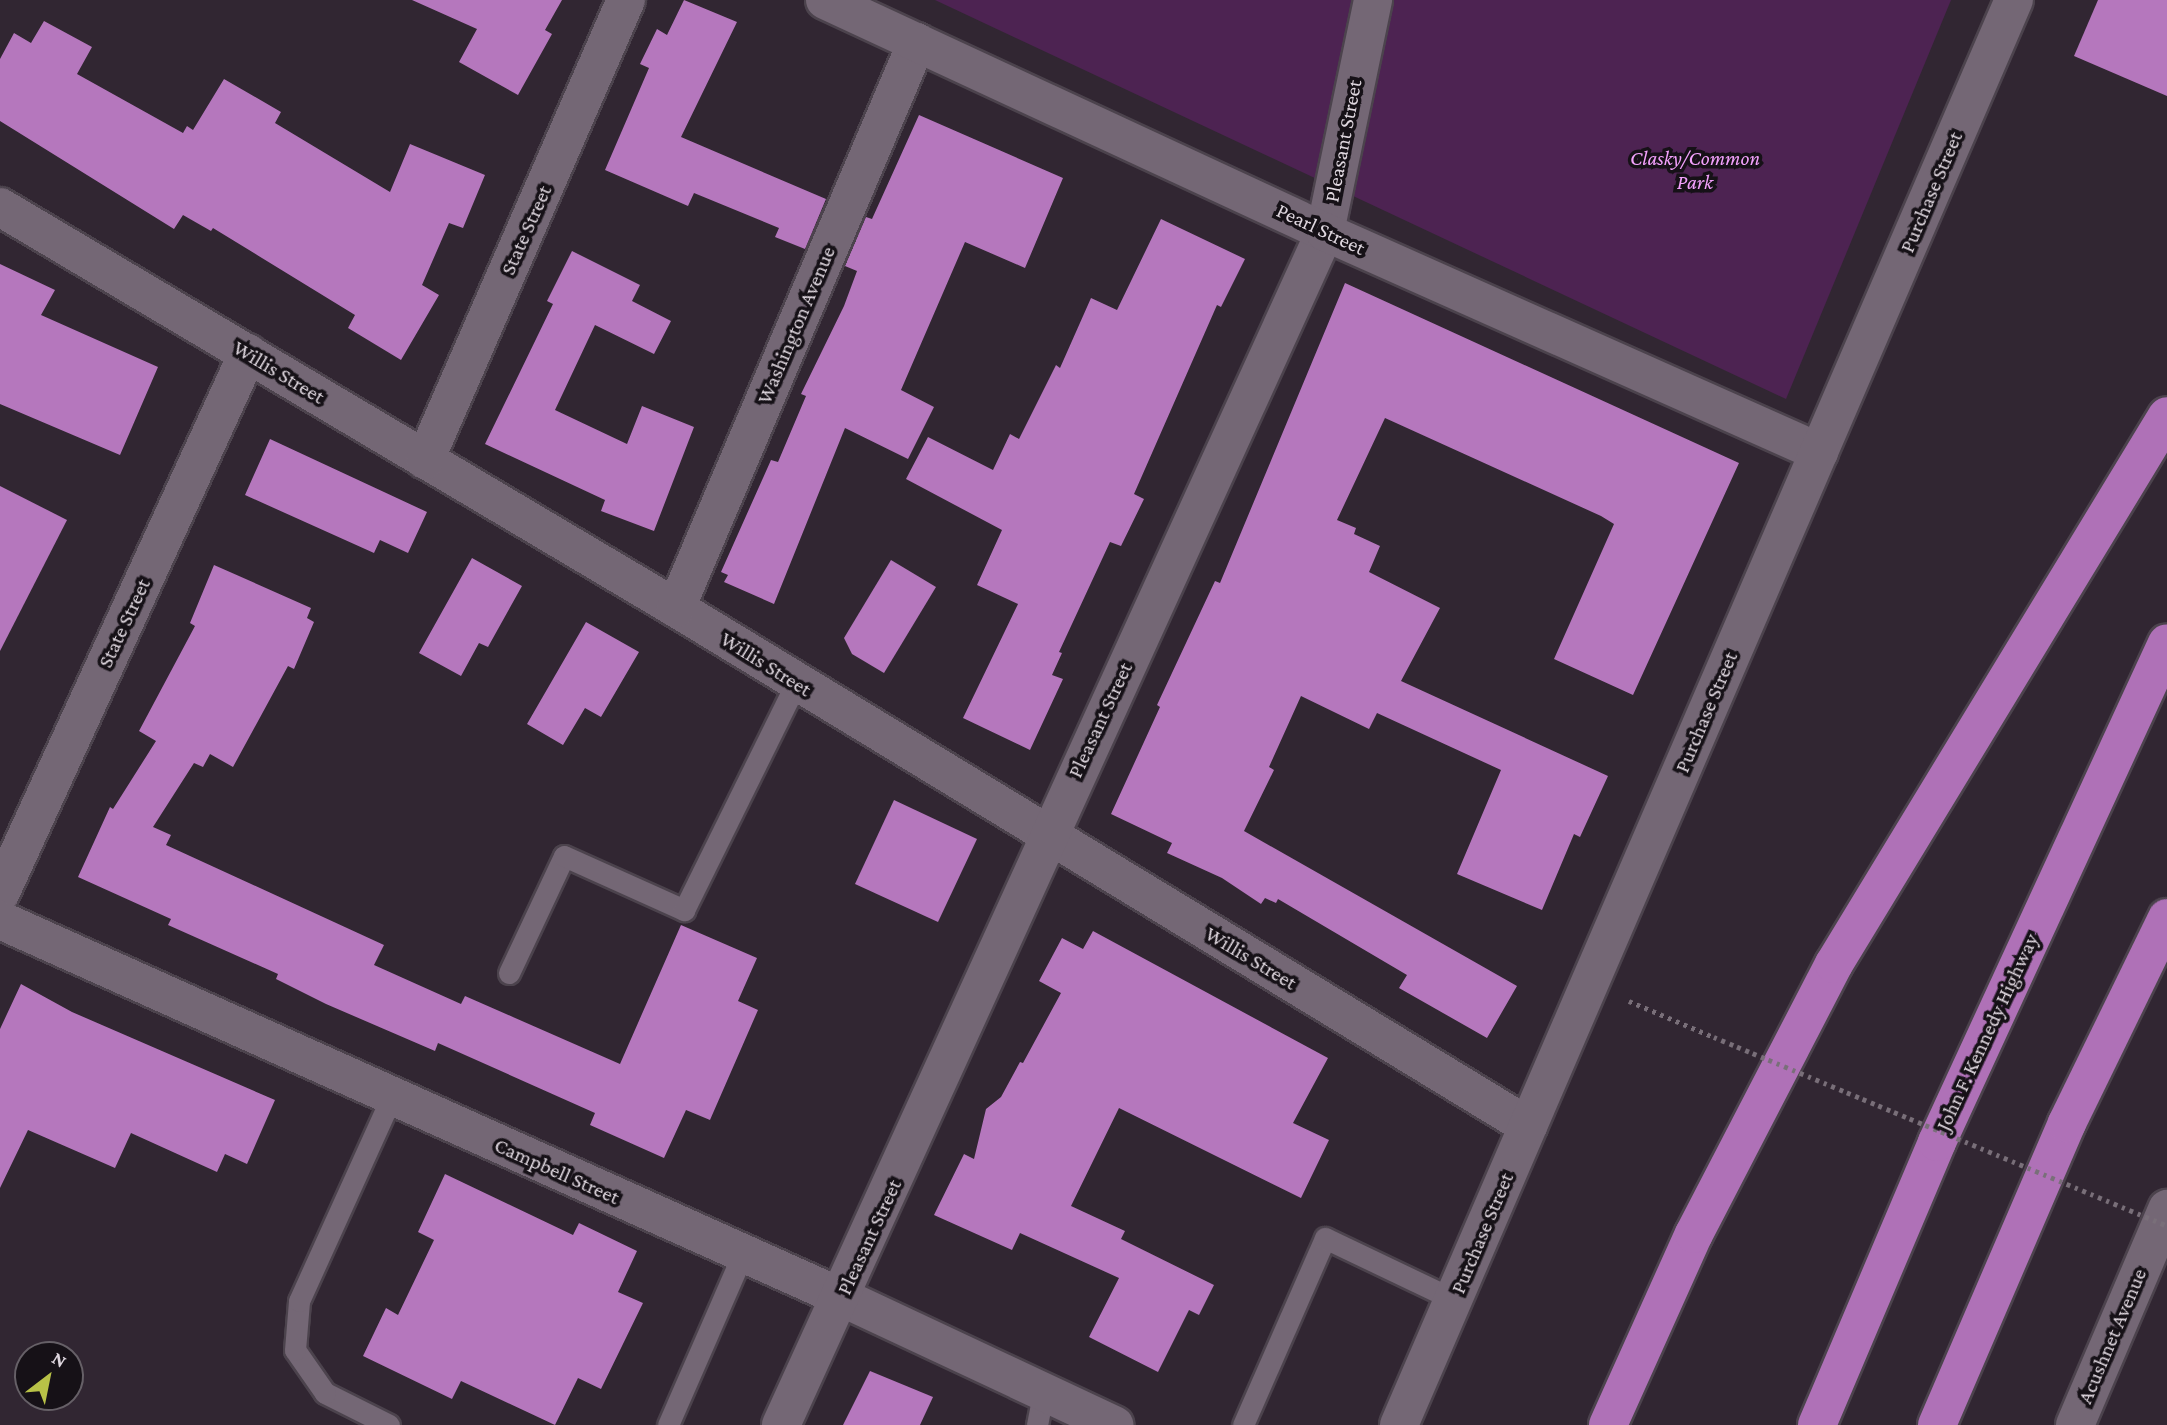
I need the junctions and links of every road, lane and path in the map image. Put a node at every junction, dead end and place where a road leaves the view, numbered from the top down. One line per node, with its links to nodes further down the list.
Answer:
1 (626, 0): 11 (street, State Street)
2 (825, 0): 5 (street, Pearl Street)
3 (1373, 0): 7 (street, Pleasant Street)
4 (2014, 0): 10 (street, Purchase Street)
5 (917, 43): 7 (street, Pearl Street); 12 (street, Washington Avenue)
6 (0, 207): 8 (street, Willis Street)
7 (1325, 232): 10 (street, Pearl Street); 15 (street, Pleasant Street)
8 (248, 353): 11 (street, Willis Street); 16 (street, State Street)
9 (2167, 416): 35 (highway)
10 (1819, 452): 20 (street, Purchase Street)
11 (425, 460): 12 (street, Willis Street)
12 (676, 608): 14 (street, Willis Street)
13 (2167, 643): 36 (highway, John F. Kennedy Highway)
14 (796, 683): 15 (street, Willis Street); 19 (lane)
15 (1047, 834): 22 (street, Willis Street); 26 (street, Pleasant Street)
16 (0, 894)
17 (2167, 918): 37 (highway)
18 (0, 920): 21 (street, Campbell Street)
19 (509, 973)
20 (1589, 985): 22 (street, Purchase Street); 24 (path, bridge)
21 (391, 1098): 25 (street, Campbell Street); 29 (lane)
22 (1528, 1126): 27 (street, Purchase Street)
23 (2167, 1209): 38 (street, Acushnet Avenue)
24 (2167, 1226)
25 (743, 1253): 26 (street, Campbell Street); 30 (lane)
26 (841, 1297): 28 (street, Campbell Street); 31 (street, Pleasant Street)
27 (1453, 1299): 33 (lane); 34 (street, Purchase Street)
28 (1040, 1410): 32 (street, Campbell Street)
29 (389, 1425)
30 (668, 1425)
31 (781, 1425)
32 (1114, 1425)
33 (1243, 1425)
34 (1399, 1425)
35 (1608, 1425)
36 (1817, 1425)
37 (1937, 1425)
38 (2075, 1425)

